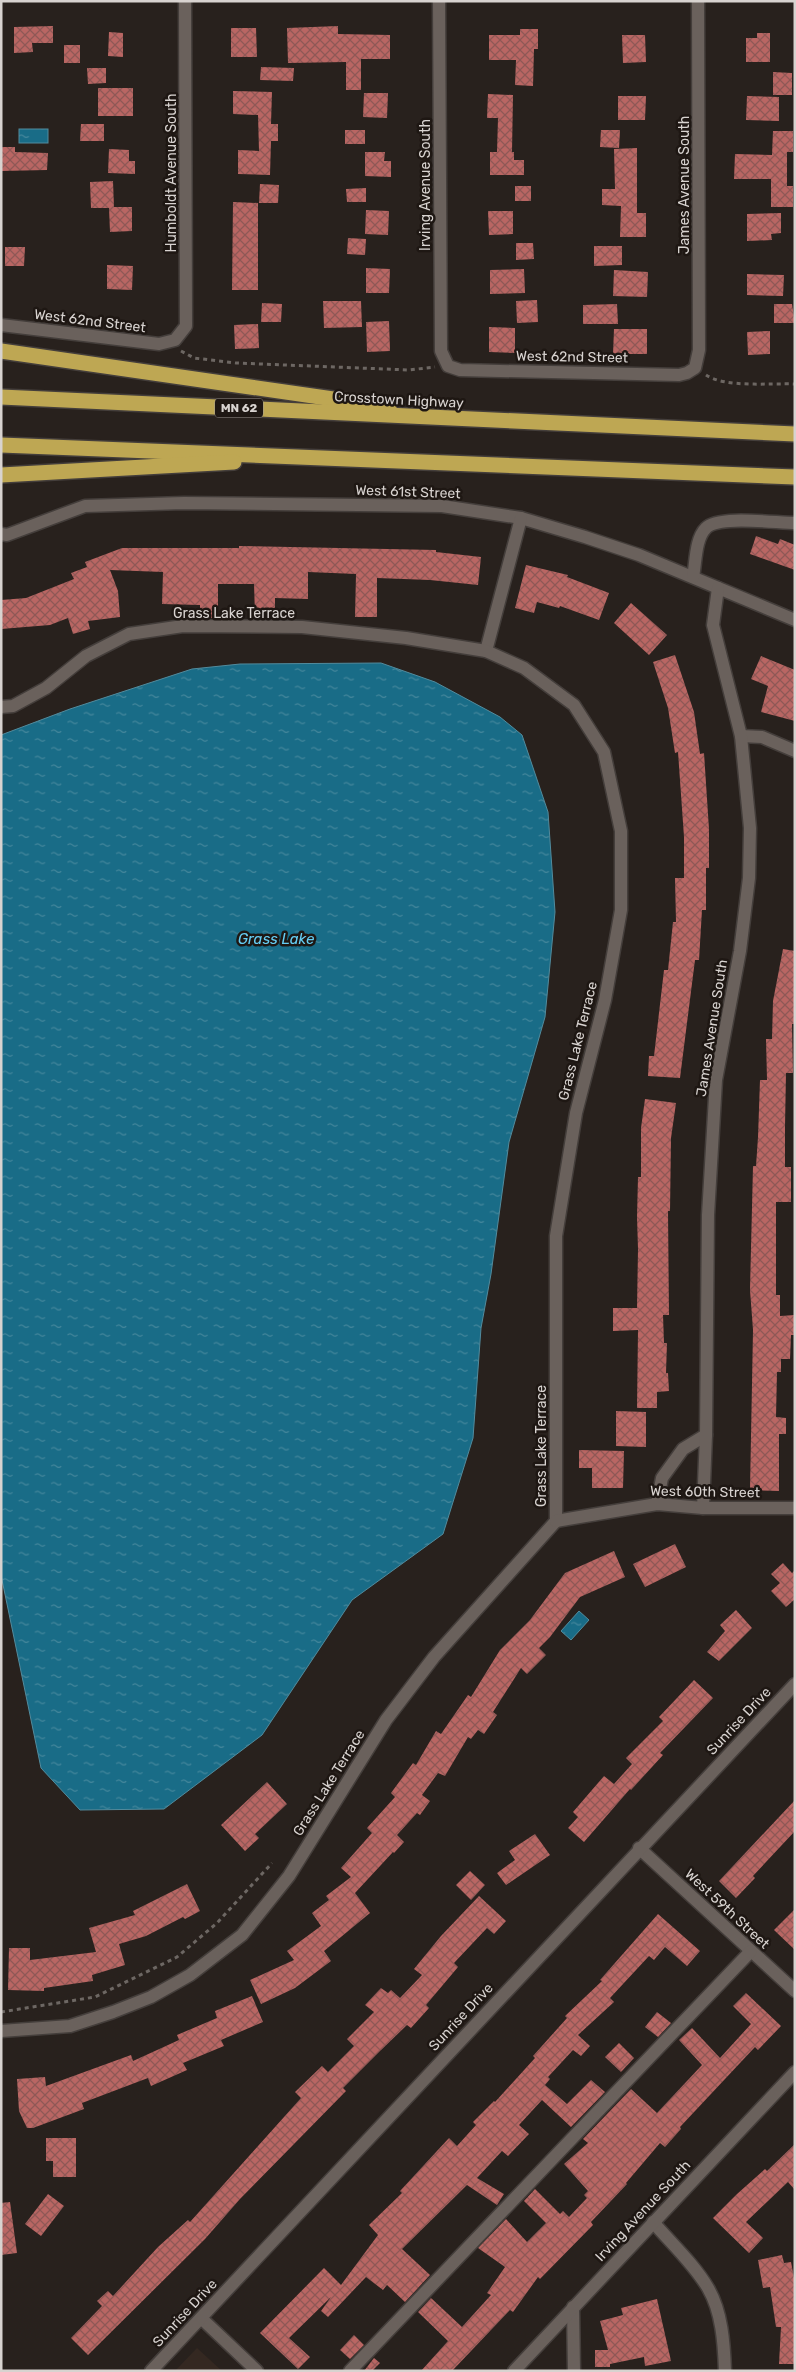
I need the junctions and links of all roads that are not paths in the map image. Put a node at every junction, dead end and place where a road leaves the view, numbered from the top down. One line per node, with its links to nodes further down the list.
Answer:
1 (185, 1): 5 (street, Humboldt Avenue South)
2 (439, 1): 7 (street, Irving Avenue South)
3 (698, 1): 8 (street, James Avenue South)
4 (1, 325): 5 (street, West 62nd Street)
5 (175, 340)
6 (1, 351): 10 (highway)
7 (448, 366): 8 (street, West 62nd Street)
8 (695, 368)
9 (1, 397): 10 (highway, Crosstown Highway / MN 62)
10 (477, 420): 11 (highway, Crosstown Highway / MN 62)
11 (795, 434)
12 (1, 444): 13 (highway)
13 (323, 456): 14 (highway); 15 (highway)
14 (1, 476)
15 (795, 477)
16 (521, 518): 18 (street, West 61st Street); 19 (street, West 61st Street); 22 (street)
17 (795, 523): 19 (street)
18 (4, 535)
19 (693, 577): 20 (street, West 61st Street)
20 (718, 588): 21 (street, West 61st Street); 24 (street, James Avenue South)
21 (795, 620)
22 (486, 651): 23 (street, Grass Lake Terrace); 30 (street, Grass Lake Terrace)
23 (1, 708)
24 (741, 736): 25 (street); 26 (street, James Avenue South)
25 (795, 751)
26 (706, 1435): 27 (street); 28 (street, James Avenue South)
27 (657, 1504): 28 (street, West 60th Street); 30 (street, West 60th Street)
28 (703, 1508): 29 (street, West 60th Street)
29 (795, 1508)
30 (556, 1521): 35 (street, Grass Lake Terrace)
31 (795, 1684): 32 (street, Sunrise Drive)
32 (639, 1848): 33 (street, West 59th Street); 39 (street, Sunrise Drive)
33 (751, 1951): 34 (street, West 59th Street); 42 (street)
34 (795, 1992)
35 (1, 2031)
36 (795, 2072): 37 (street, Irving Avenue South)
37 (653, 2222): 38 (street, Irving Avenue South); 45 (street)
38 (573, 2307): 43 (street, Irving Avenue South); 44 (street)
39 (201, 2318): 40 (street, Sunrise Drive); 41 (street)
40 (151, 2371)
41 (257, 2371)
42 (350, 2371)
43 (514, 2371)
44 (574, 2371)
45 (725, 2371)

